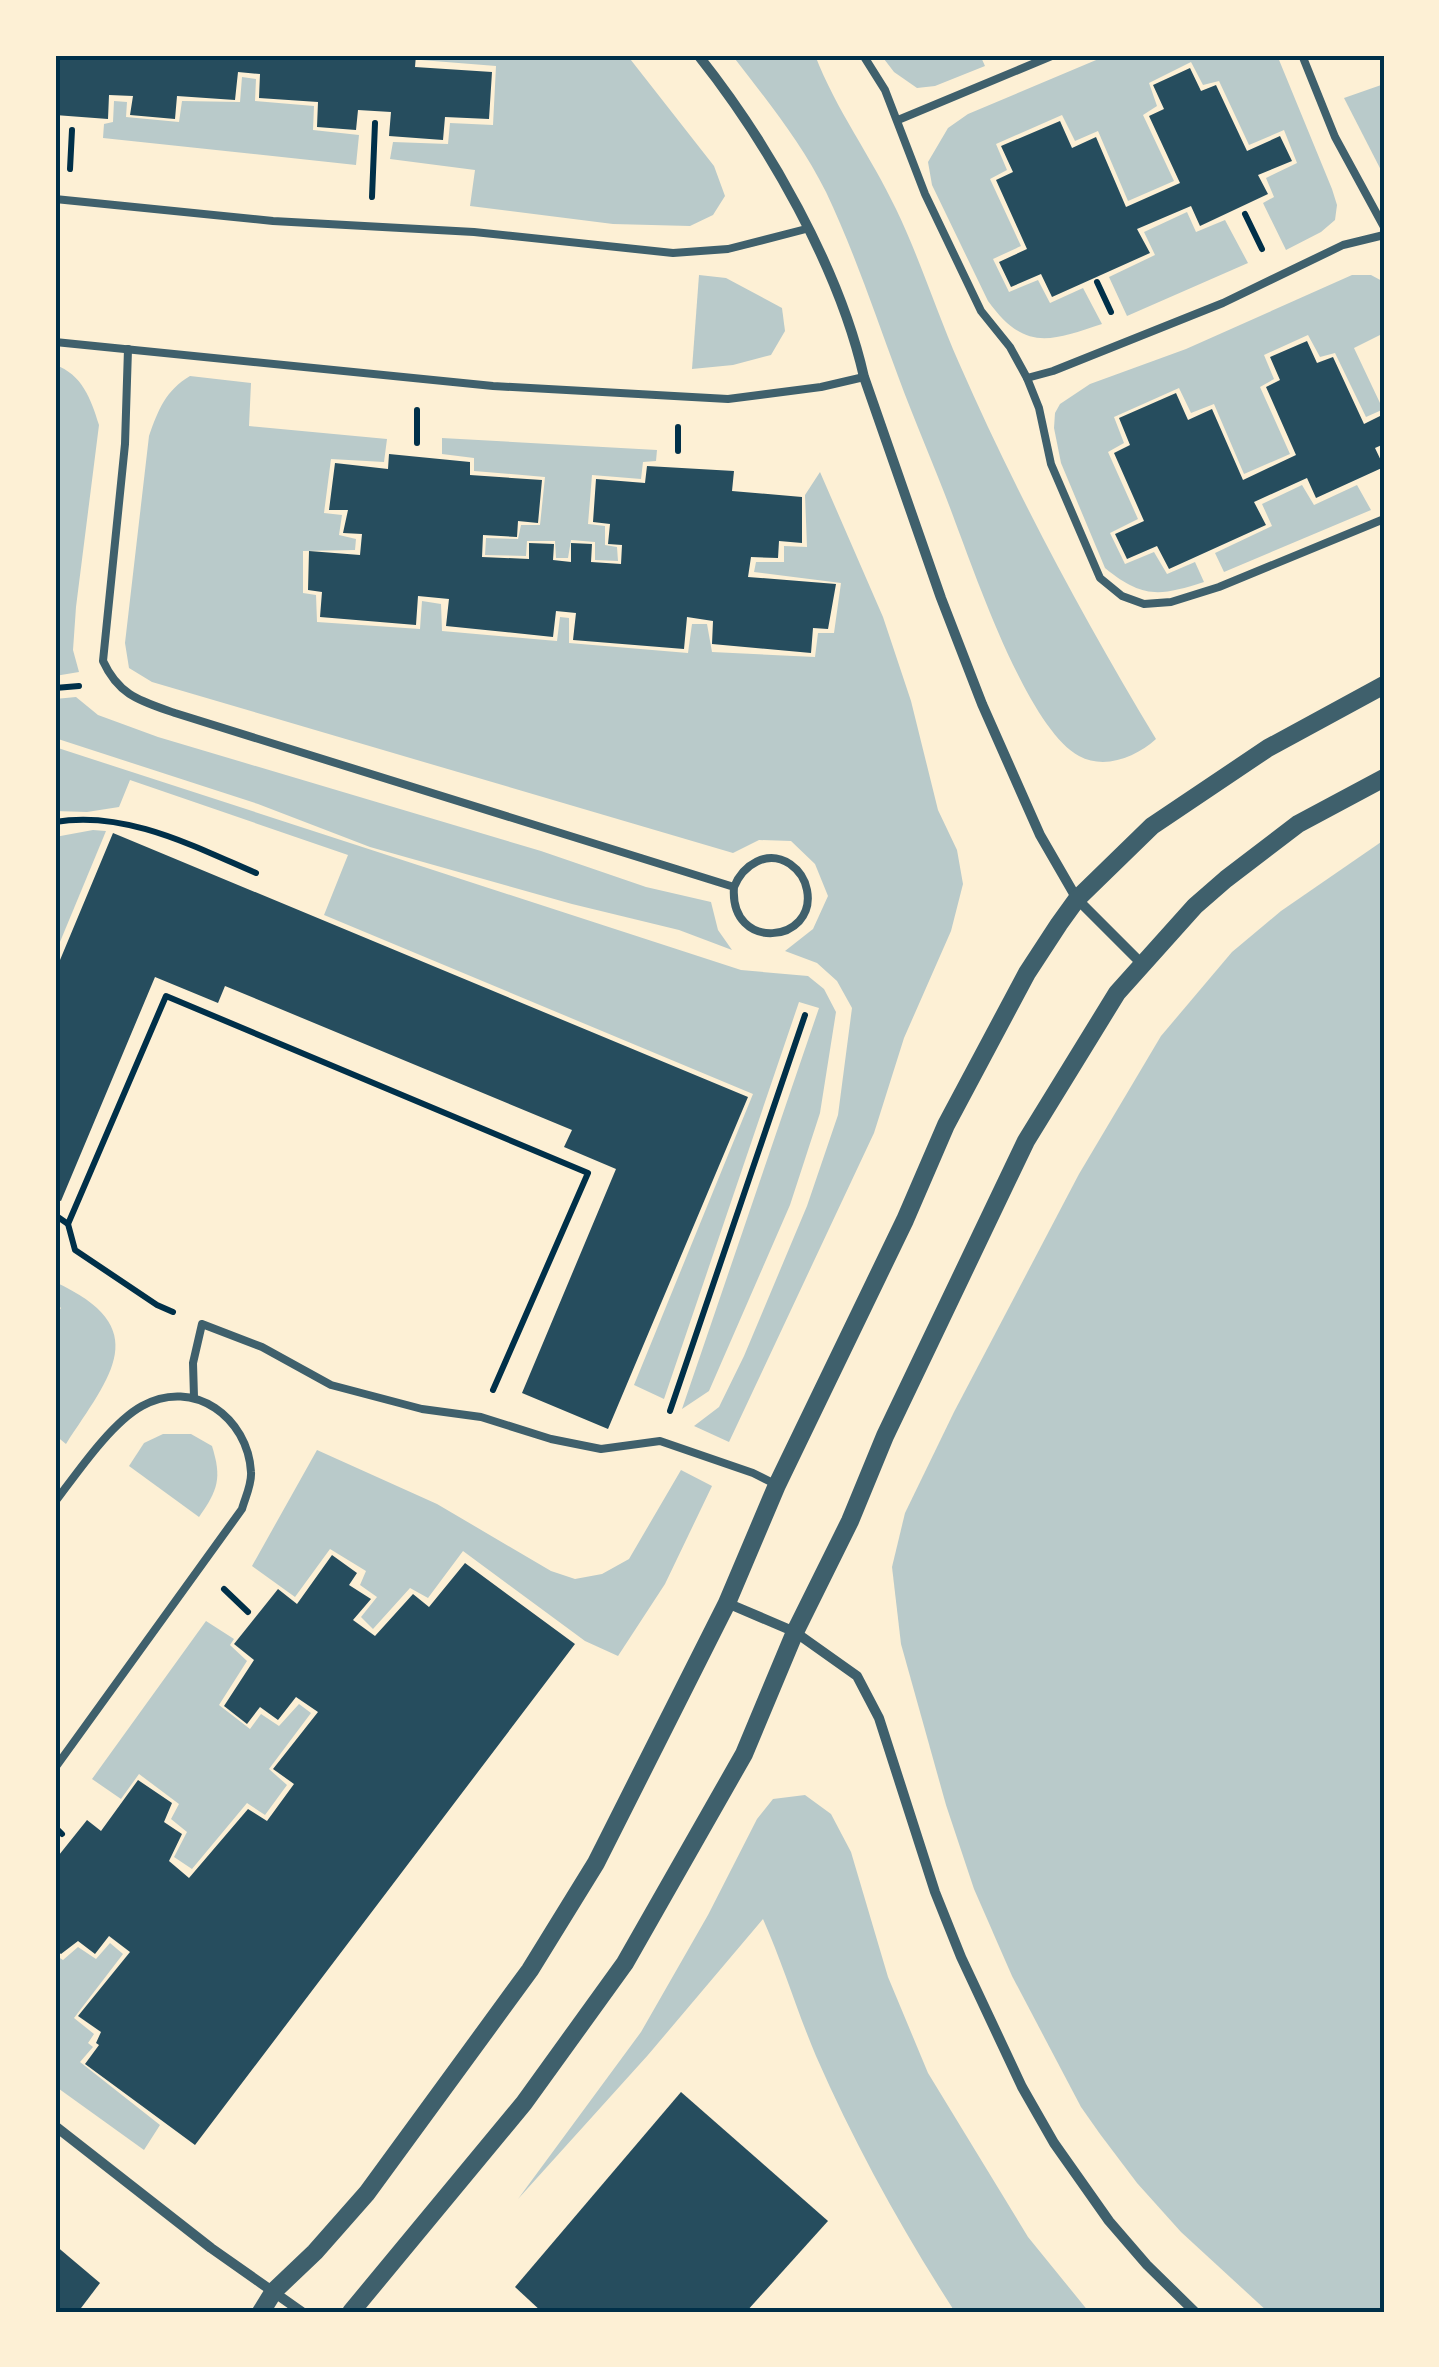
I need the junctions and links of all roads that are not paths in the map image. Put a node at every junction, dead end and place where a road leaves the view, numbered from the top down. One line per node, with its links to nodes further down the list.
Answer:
1 (698, 55): 7 (street)
2 (863, 55): 5 (lane)
3 (1054, 55): 5 (lane)
4 (1302, 55): 8 (lane)
5 (898, 120): 12 (lane)
6 (55, 199): 7 (lane)
7 (806, 228): 11 (street)
8 (1384, 231): 12 (lane)
9 (55, 342): 10 (lane)
10 (128, 349): 11 (lane); 16 (lane)
11 (864, 377): 17 (street)
12 (1027, 378): 13 (lane)
13 (1384, 520)
14 (1384, 685): 17 (street)
15 (1384, 778): 18 (street)
16 (734, 887): 16 (lane)
17 (1077, 899): 18 (street); 20 (street)
18 (1141, 963): 23 (street)
19 (194, 1398): 20 (lane); 21 (lane); 24 (lane)
20 (778, 1485): 22 (street)
21 (55, 1502)
22 (727, 1603): 23 (street); 26 (street)
23 (795, 1632): 29 (street); 30 (street)
24 (55, 1768)
25 (55, 2126): 26 (street)
26 (274, 2291): 27 (street); 28 (street)
27 (261, 2312)
28 (302, 2312)
29 (352, 2312)
30 (1195, 2312)

